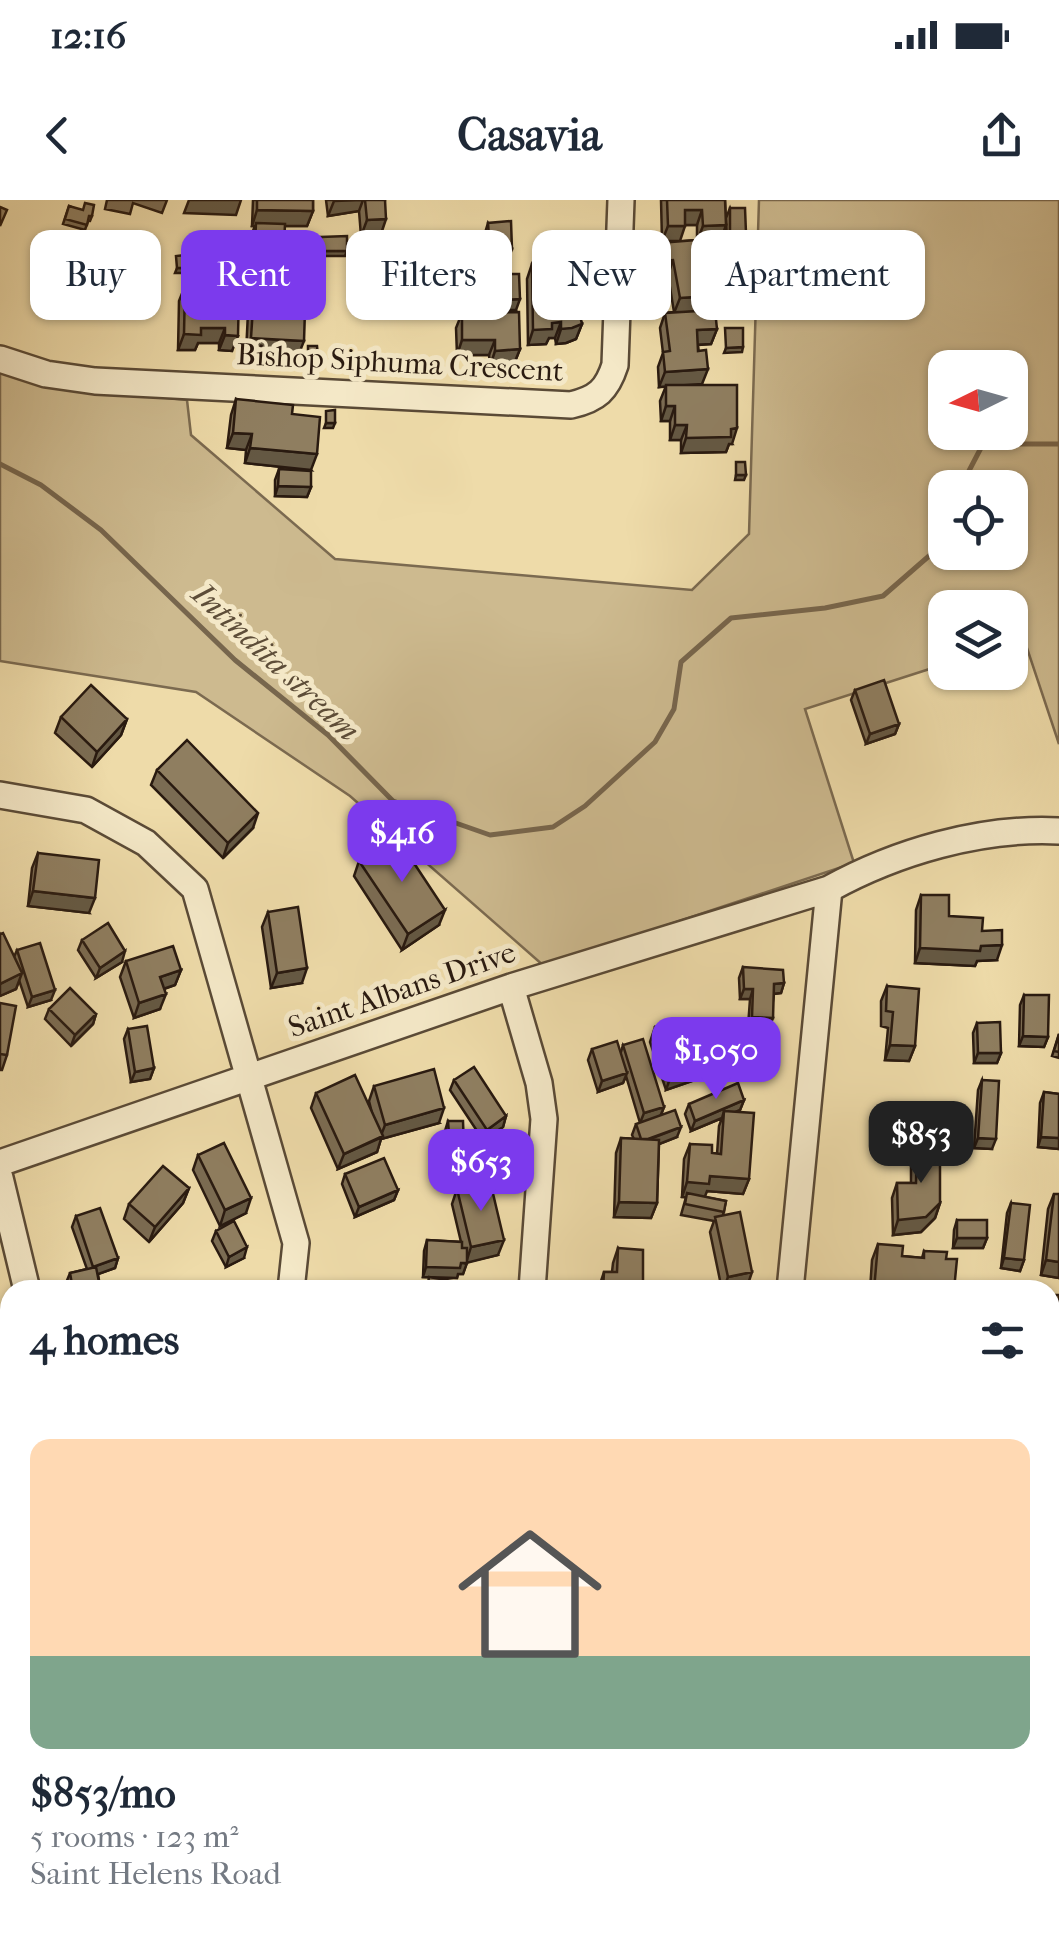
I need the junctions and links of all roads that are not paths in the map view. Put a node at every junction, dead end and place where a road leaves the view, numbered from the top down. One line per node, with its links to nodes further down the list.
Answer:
1 (621, 200): 2 (street, Bishop Siphuma Crescent)
2 (0, 359)
3 (0, 796): 7 (street)
4 (1059, 831): 5 (street, Saint Albans Drive)
5 (828, 889): 6 (street, Saint Albans Drive); 13 (street)
6 (512, 986): 7 (street, Saint Albans Drive); 12 (street)
7 (248, 1077): 8 (street, Saint Albans Drive); 11 (street)
8 (0, 1163)
9 (0, 1178): 10 (street)
10 (26, 1280)
11 (292, 1280)
12 (533, 1280)
13 (791, 1280)

